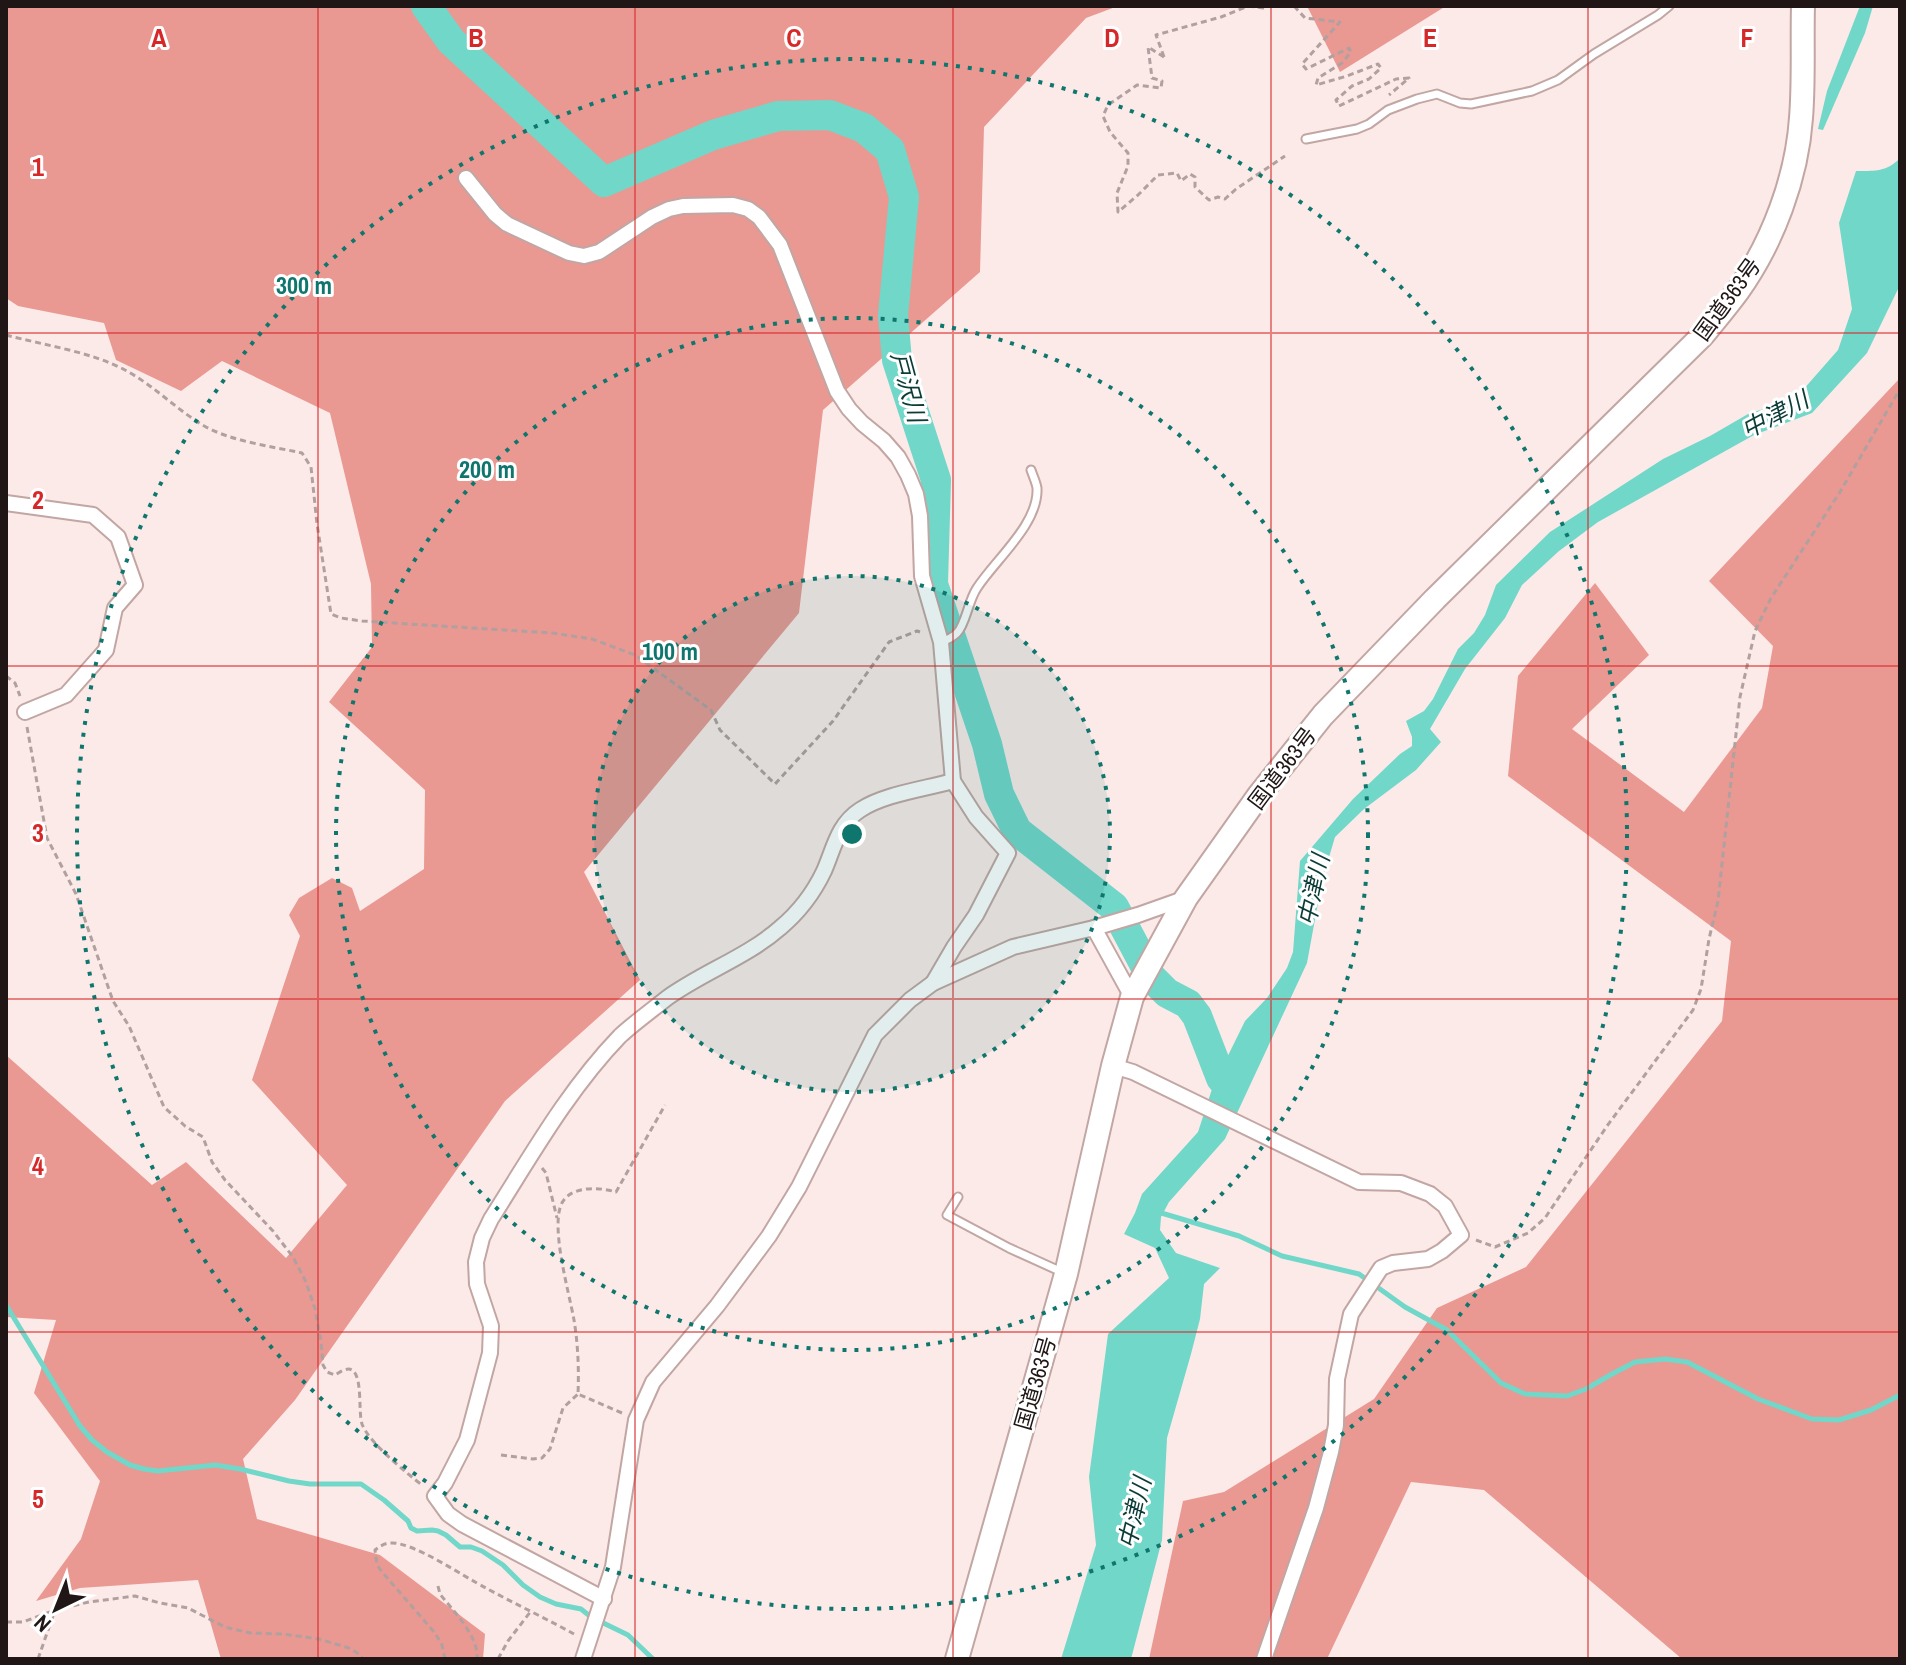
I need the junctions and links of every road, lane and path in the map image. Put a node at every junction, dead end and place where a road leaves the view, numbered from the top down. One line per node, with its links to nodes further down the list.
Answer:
1 (1270, 6): 7 (path)
2 (1294, 6): 5 (path)
3 (1669, 6): 5 (lane)
4 (1803, 6): 17 (highway, 国道363号)
5 (1400, 106): 6 (lane)
6 (1306, 139)
7 (1285, 156)
8 (466, 178): 13 (street)
9 (6, 335): 13 (path)
10 (1900, 389): 26 (path)
11 (1031, 470): 13 (lane)
12 (6, 503): 15 (street)
13 (941, 642): 16 (street)
14 (6, 676): 15 (path)
15 (25, 712): 31 (path)
16 (953, 781): 19 (street); 23 (street)
17 (1186, 898): 18 (street); 20 (highway, 国道363号)
18 (1094, 928): 19 (street); 20 (street)
19 (933, 983): 29 (street)
20 (1132, 997): 21 (highway, 国道363号)
21 (1123, 1069): 26 (street); 27 (highway, 国道363号)
22 (665, 1105): 25 (path)
23 (533, 1152): 25 (path); 31 (street)
24 (958, 1197): 27 (lane)
25 (558, 1221): 28 (path)
26 (1461, 1235): 45 (street)
27 (1066, 1274): 44 (highway, 国道363号)
28 (578, 1394): 29 (path); 30 (path)
29 (636, 1420): 33 (street)
30 (501, 1455)
31 (435, 1496): 33 (street)
32 (438, 1586): 41 (path)
33 (604, 1599): 37 (street)
34 (55, 1610): 36 (path); 38 (path); 39 (path)
35 (531, 1611): 37 (path); 40 (path); 42 (path)
36 (6, 1622)
37 (589, 1642): 43 (street)
38 (38, 1659)
39 (363, 1659)
40 (445, 1659)
41 (477, 1659)
42 (498, 1659)
43 (583, 1659)
44 (957, 1659)
45 (1264, 1659)

